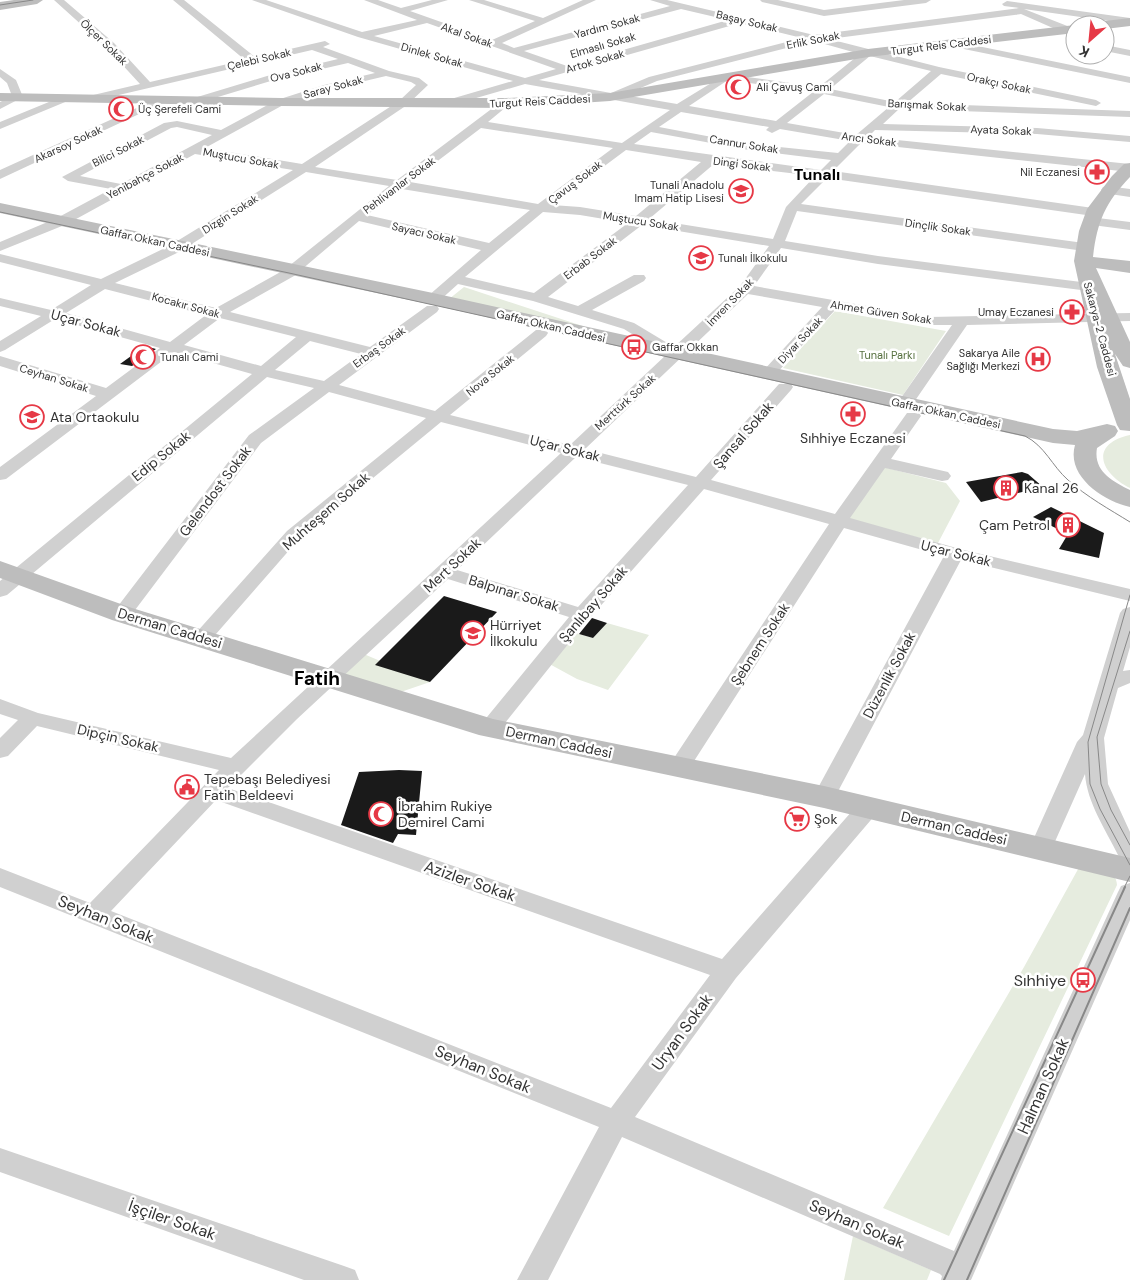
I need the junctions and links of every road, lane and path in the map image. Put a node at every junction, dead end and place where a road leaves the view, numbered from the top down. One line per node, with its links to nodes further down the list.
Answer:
1 (27, 0): 18 (main road)
2 (37, 0): 18 (main road)
3 (59, 0): 59 (street, Ölçer Sokak)
4 (178, 0): 49 (street)
5 (257, 0): 36 (street, Dinlek Sokak)
6 (369, 0): 23 (street, Akal Sokak)
7 (444, 0): 23 (street)
8 (474, 0): 28 (street)
9 (566, 0): 15 (street)
10 (655, 0): 19 (street, Başay Sokak)
11 (702, 0): 19 (street, Yardım Sokak)
12 (765, 0): 21 (street)
13 (840, 0): 20 (street)
14 (926, 0): 20 (street)
15 (586, 2): 28 (street)
16 (1003, 2): 22 (street); 29 (street)
17 (824, 3): 21 (street)
18 (0, 5)
19 (683, 6): 26 (street, Yardım Sokak); 27 (street, Başay Sokak)
20 (868, 8): 21 (street)
21 (808, 10): 31 (street)
22 (1021, 11): 32 (street); 38 (street, Erlik Sokak)
23 (401, 12): 25 (street, Akal Sokak)
24 (1130, 13): 29 (street)
25 (426, 20): 36 (street, Çelebi Sokak); 41 (street, Akal Sokak)
26 (628, 20): 30 (street); 45 (street, Yardım Sokak)
27 (741, 20): 31 (street, Başay Sokak); 37 (street, Artok Sokak)
28 (544, 21): 41 (street)
29 (1127, 21)
30 (653, 26)
31 (768, 26): 38 (street, Başay Sokak)
32 (1065, 27)
33 (670, 30): 37 (street)
34 (1065, 31): 35 (main road, Turgut Reis Caddesi)
35 (1034, 34): 39 (street); 42 (main road, Turgut Reis Caddesi)
36 (361, 35): 40 (street, Dinlek Sokak); 43 (street, Çelebi Sokak)
37 (689, 35): 52 (street, Artok Sokak)
38 (814, 38): 46 (street, Başay Sokak); 63 (street, Erlik Sokak)
39 (1065, 40)
40 (393, 44): 50 (street, Ova Sokak); 58 (street, Dinlek Sokak)
41 (492, 44): 45 (street, Akal Sokak)
42 (953, 44): 46 (main road, Turgut Reis Caddesi); 57 (street)
43 (313, 47): 49 (street, Çelebi Sokak); 50 (street)
44 (1115, 50): 47 (street)
45 (512, 51): 51 (street, Akal Sokak)
46 (868, 53): 53 (street, Orakçı Sokak); 56 (main road, Turgut Reis Caddesi); 60 (street)
47 (1130, 53)
48 (563, 56): 51 (street, Elmaslı Sokak)
49 (253, 60): 59 (street, Çelebi Sokak)
50 (347, 60): 55 (street); 67 (street, Ova Sokak)
51 (545, 61): 52 (street, Akal Sokak)
52 (565, 69): 58 (street, Artok Sokak)
53 (938, 70): 73 (street, İmren Sokak); 75 (street, Orakçı Sokak)
54 (0, 72): 62 (street)
55 (386, 73): 68 (street, Saray Sokak); 69 (street, Dizgin Sokak)
56 (726, 77): 60 (street, Barışmak Sokak); 63 (main road, Turgut Reis Caddesi); 74 (street, Çavuş Sokak)
57 (1130, 80)
58 (524, 82): 63 (street, Dinlek Sokak); 70 (street, Artok Sokak)
59 (147, 85): 65 (street, Çelebi Sokak)
60 (820, 90): 73 (street, Barışmak Sokak); 79 (street)
61 (0, 97): 62 (main road, Turgut Reis Caddesi)
62 (18, 97): 64 (main road, Turgut Reis Caddesi); 72 (street)
63 (610, 97): 71 (main road, Turgut Reis Caddesi); 74 (street, Arıcı Sokak)
64 (66, 98): 65 (main road, Turgut Reis Caddesi); 78 (street)
65 (93, 98): 66 (main road, Turgut Reis Caddesi)
66 (163, 99): 67 (main road, Turgut Reis Caddesi); 94 (street, Akarsoy Sokak)
67 (198, 100): 68 (main road, Turgut Reis Caddesi)
68 (281, 102): 69 (main road, Turgut Reis Caddesi); 82 (street, Yenibahçe Sokak)
69 (403, 103): 70 (main road, Turgut Reis Caddesi); 92 (street, Dizgin Sokak)
70 (448, 103): 71 (main road, Turgut Reis Caddesi)
71 (506, 103): 77 (street, Pehlivanlar Sokak)
72 (0, 106)
73 (898, 106): 76 (street, Barışmak Sokak); 80 (street, İmren Sokak)
74 (679, 108): 79 (street, Arıcı Sokak); 81 (street, Çavuş Sokak)
75 (1130, 110)
76 (1130, 114)
77 (480, 124): 85 (street, Dingi Sokak); 95 (street, Pehlivanlar Sokak)
78 (0, 126)
79 (778, 126): 84 (street, Arıcı Sokak); 86 (street)
80 (873, 127): 83 (street, Ayata Sokak); 84 (street, İmren Sokak)
81 (648, 128): 85 (street, Çavuş Sokak); 86 (street, Cannur Sokak)
82 (223, 134): 87 (street, Yenibahçe Sokak); 96 (street, Bilici Sokak)
83 (1130, 138)
84 (858, 139): 88 (street, İmren Sokak); 91 (street, Arıcı Sokak)
85 (623, 146): 89 (street, Dingi Sokak); 101 (street, Çavuş Sokak)
86 (748, 147): 88 (street, Cannur Sokak); 90 (street)
87 (194, 150): 92 (street, Muştucu Sokak); 96 (street, Yenibahçe Sokak)
88 (840, 157): 93 (street, İmren Sokak)
89 (712, 160): 90 (street, Dingi Sokak); 105 (street, Erbab Sokak)
90 (731, 163): 93 (street, Dingi Sokak)
91 (1130, 168): 97 (main road, Sakarya-2 Caddesi)
92 (303, 169): 95 (street, Muştucu Sokak); 111 (street, Dizgin Sokak)
93 (822, 174): 99 (street, İmren Sokak); 103 (street, Dingi Sokak)
94 (0, 175)
95 (400, 184): 101 (street, Muştucu Sokak); 104 (street, Pehlivanlar Sokak)
96 (124, 188): 106 (street, Yenibahçe Sokak)
97 (1107, 190): 98 (street); 103 (main road, Sakarya-2 Caddesi)
98 (1130, 193)
99 (792, 207): 108 (street, İmren Sokak); 112 (street, Dinçlik Sokak)
100 (0, 208): 106 (main road, Gaffar Okkan Caddesi)
101 (540, 208): 105 (street, Muştucu Sokak); 110 (street, Çavuş Sokak)
102 (0, 214): 106 (main road, Gaffar Okkan Caddesi)
103 (1091, 216): 107 (street, Dingi Sokak); 112 (main road, Sakarya-2 Caddesi)
104 (357, 217): 110 (street, Sayacı Sokak); 115 (street, Pehlivanlar Sokak)
105 (640, 220): 108 (street, Muştucu Sokak); 121 (street, Erbab Sokak)
106 (57, 223): 109 (street, Yenibahçe Sokak); 111 (main road, Gaffar Okkan Caddesi)
107 (1130, 226)
108 (778, 243): 119 (street, Muştucu Sokak); 120 (street, İmren Sokak)
109 (0, 247)
110 (491, 248): 117 (street, Çavuş Sokak)
111 (174, 249): 115 (main road, Gaffar Okkan Caddesi); 118 (street, Dizgin Sokak)
112 (1084, 254): 114 (main road); 119 (main road, Sakarya-2 Caddesi); 128 (main road, Sakarya-2 Caddesi)
113 (0, 258): 118 (street, Kocakır Sokak)
114 (1130, 267)
115 (290, 273): 123 (main road, Gaffar Okkan Caddesi); 127 (street, Pehlivanlar Sokak)
116 (639, 278): 125 (street)
117 (455, 279): 121 (street); 123 (street, Çavuş Sokak)
118 (104, 284): 126 (street, Dizgin Sokak); 127 (street, Kocakır Sokak)
119 (1089, 287): 128 (main road, Sakarya-2 Caddesi)
120 (745, 289): 124 (street, Ahmet Güven Sokak); 136 (street, İmren Sokak)
121 (537, 298): 125 (street)
122 (0, 302): 126 (street, Uçar Sokak)
123 (433, 304): 131 (main road, Gaffar Okkan Caddesi); 135 (street, Erbaş Sokak); 136 (main road, Gaffar Okkan Caddesi)
124 (832, 305): 130 (street, Ahmet Güven Sokak); 140 (street, Diyar Sokak)
125 (579, 311): 136 (street)
126 (52, 314): 133 (street, Dizgin Sokak); 134 (street, Uçar Sokak)
127 (216, 314): 132 (street, Kocakır Sokak); 134 (street, Pehlivanlar Sokak)
128 (1102, 316): 129 (street, Ahmet Güven Sokak); 130 (street, Ahmet Güven Sokak); 138 (main road); 146 (main road, Sakarya-2 Caddesi)
129 (1130, 317)
130 (963, 320): 144 (street, Şebnem Sokak)
131 (541, 333): 136 (main road, Gaffar Okkan Caddesi); 145 (street, Nova Sokak)
132 (307, 336): 135 (street, Kocakır Sokak); 139 (street, Edip Sokak)
133 (0, 347)
134 (172, 347): 139 (street, Uçar Sokak); 143 (street, Pehlivanlar Sokak)
135 (371, 352): 141 (street, Erbaş Sokak)
136 (673, 358): 140 (main road, Gaffar Okkan Caddesi); 142 (main road, Gaffar Okkan Caddesi); 148 (street, Merttürk Sokak)
137 (0, 361): 143 (street, Ceyhan Sokak)
138 (1130, 362)
139 (264, 372): 141 (street, Uçar Sokak); 160 (street, Edip Sokak)
140 (768, 374): 144 (main road, Gaffar Okkan Caddesi)
141 (326, 386): 145 (street, Uçar Sokak); 163 (street, Gelendost Sokak)
142 (785, 387): 144 (main road, Gaffar Okkan Caddesi); 155 (street, Şansal Sokak)
143 (108, 394): 151 (street, Pehlivanlar Sokak)
144 (909, 410): 147 (main road, Gaffar Okkan Caddesi); 149 (main road, Gaffar Okkan Caddesi); 152 (street, Şebnem Sokak)
145 (439, 417): 148 (street, Uçar Sokak); 165 (street, Muhteşem Sokak)
146 (1129, 425): 147 (main road, Gaffar Okkan Caddesi)
147 (1102, 432): 149 (main road)
148 (572, 450): 155 (street, Uçar Sokak); 159 (street, Mert Sokak)
149 (1085, 452): 156 (main road)
150 (0, 454): 151 (street)
151 (18, 460): 153 (street, Pehlivanlar Sokak)
152 (882, 462): 154 (street); 157 (street, Şebnem Sokak)
153 (0, 475)
154 (942, 476)
155 (701, 483): 157 (street, Uçar Sokak); 164 (street, Şanlıbay Sokak)
156 (1130, 500)
157 (840, 522): 158 (street, Uçar Sokak); 175 (street, Şebnem Sokak)
158 (955, 553): 161 (street, Uçar Sokak); 177 (street, Düzenlik Sokak)
159 (445, 572): 164 (street, Balpınar Sokak); 167 (street, Mert Sokak)
160 (5, 579): 163 (main road, Derman Caddesi)
161 (1130, 594)
162 (1130, 613): 168 (street)
163 (122, 614): 165 (main road, Derman Caddesi)
164 (583, 615): 171 (street, Şanlıbay Sokak)
165 (202, 638): 167 (main road, Derman Caddesi)
166 (1130, 676): 168 (street)
167 (329, 677): 171 (main road, Derman Caddesi); 174 (street, Mert Sokak)
168 (1109, 684): 172 (street)
169 (0, 706): 170 (street, Dipçin Sokak)
170 (32, 718): 173 (street); 174 (street, Dipçin Sokak)
171 (489, 728): 175 (main road, Derman Caddesi)
172 (1093, 738): 179 (street); 180 (street)
173 (0, 751)
174 (236, 766): 176 (street, Mert Sokak)
175 (680, 767): 177 (main road, Derman Caddesi)
176 (213, 791): 184 (street, Mert Sokak); 185 (street, Azizler Sokak)
177 (824, 798): 178 (main road, Derman Caddesi)
178 (868, 808): 179 (main road, Derman Caddesi); 185 (street, Uryan Sokak)
179 (1041, 849): 181 (main road, Derman Caddesi)
180 (1130, 856)
181 (1130, 870)
182 (0, 877): 184 (street, Seyhan Sokak)
183 (1130, 892): 188 (street, Halman Sokak)
184 (94, 914): 186 (street, Seyhan Sokak)
185 (727, 971): 186 (street, Uryan Sokak)
186 (616, 1122): 188 (street, Seyhan Sokak); 190 (street, Uryan Sokak)
187 (0, 1160): 189 (street, İşçiler Sokak)
188 (958, 1276)
189 (344, 1280)
190 (532, 1280)

